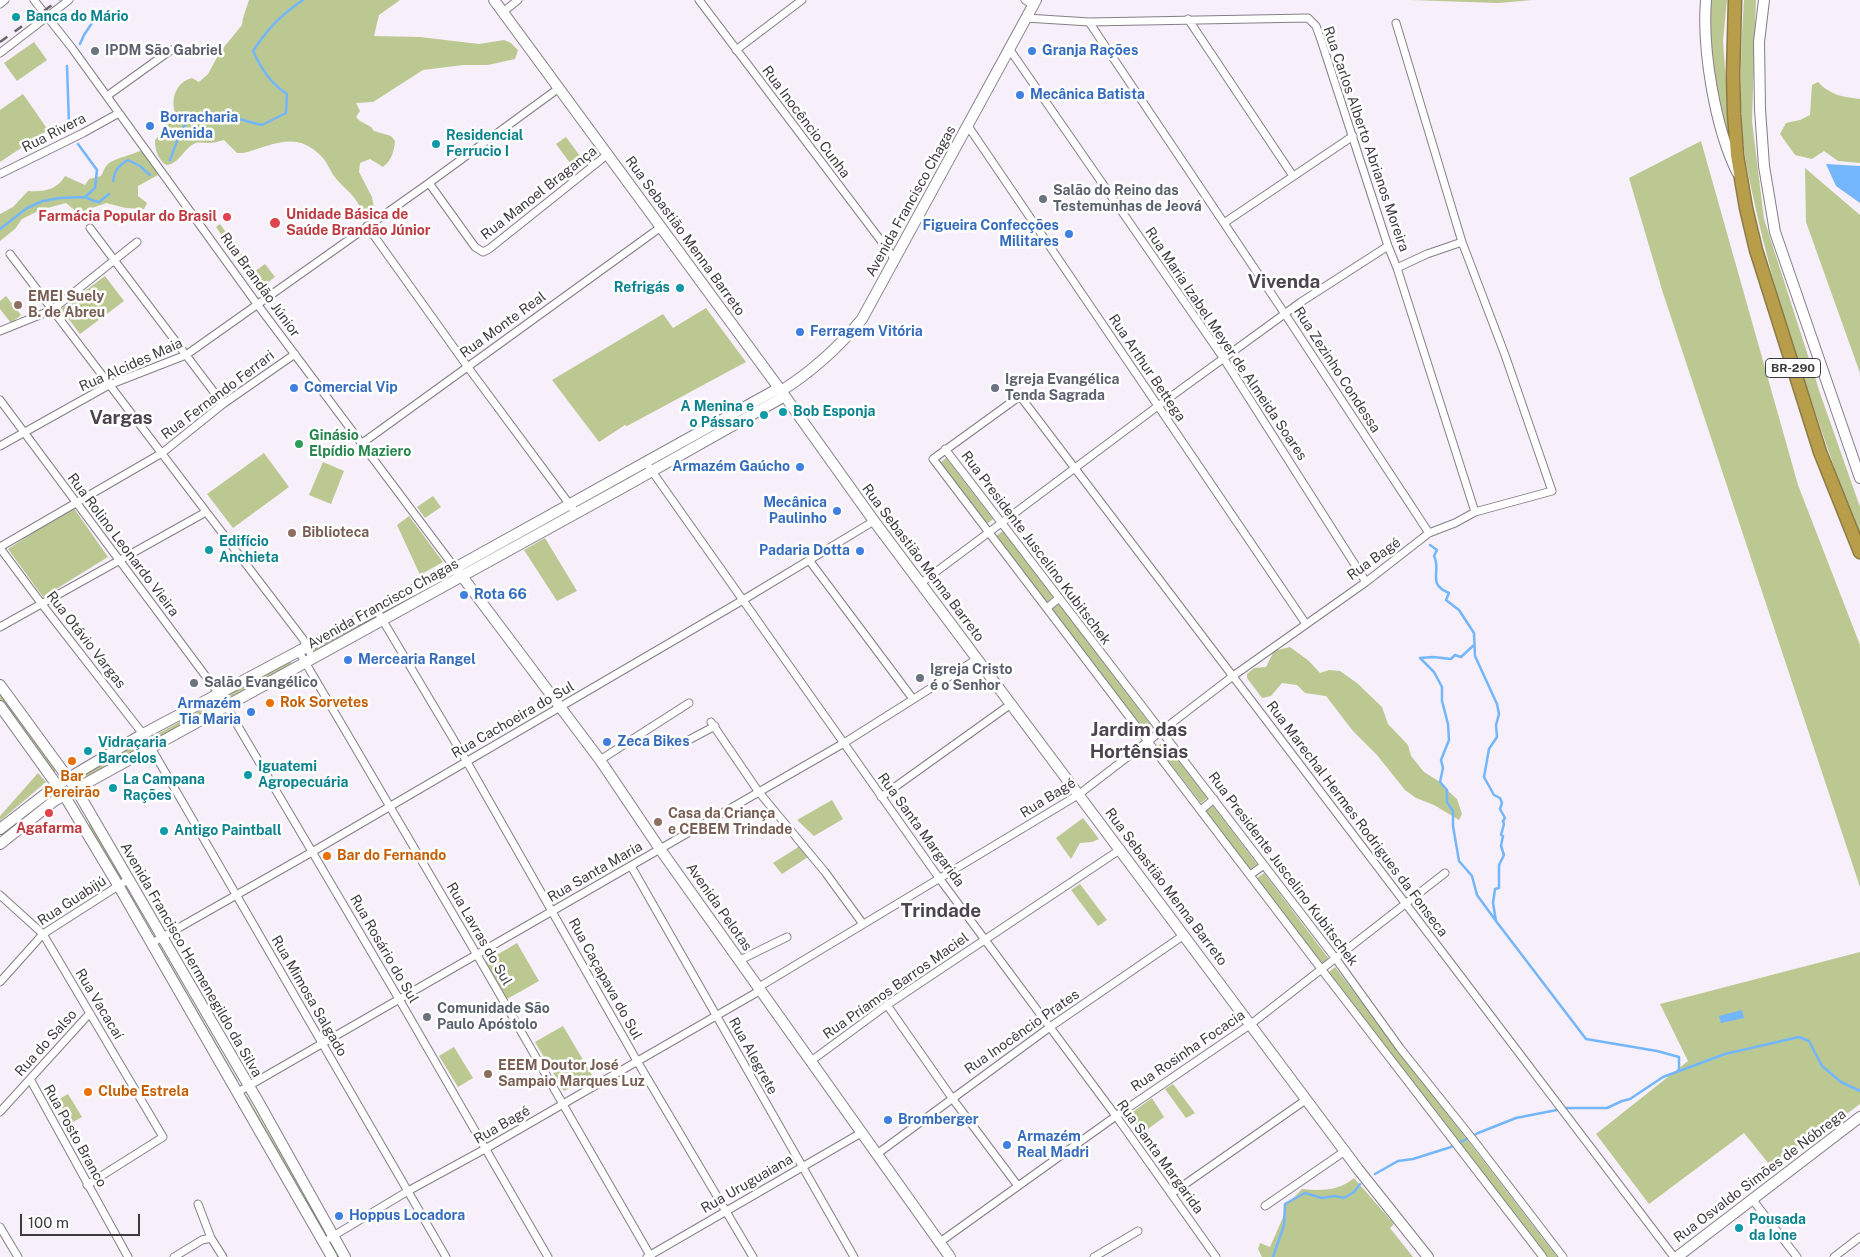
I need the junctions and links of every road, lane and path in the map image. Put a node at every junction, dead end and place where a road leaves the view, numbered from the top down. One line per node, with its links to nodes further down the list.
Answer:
1 (5, 0): 12 (street)
2 (34, 0): 14 (street, Rua Brandão Júnior)
3 (69, 0): 14 (street)
4 (494, 0): 13 (main road, Rua Sebastião Menna Barreto)
5 (518, 0): 13 (street)
6 (699, 0): 20 (street, Rua Inocêncio Cunha)
7 (802, 0): 20 (street)
8 (1706, 0): 31 (main road)
9 (1735, 0): 31 (highway, BR-290)
10 (1764, 0): 64 (main road)
11 (1031, 2): 15 (main road, Avenida Francisco Chagas)
12 (0, 4)
13 (503, 12): 23 (main road, Rua Sebastião Menna Barreto)
14 (47, 16): 22 (street); 24 (street, Rua Brandão Júnior)
15 (1026, 18): 17 (street); 21 (main road, Avenida Francisco Chagas)
16 (1188, 19): 17 (street); 27 (street, Rua Carlos Alberto Abrianos Moreira); 30 (street)
17 (1089, 22): 33 (street, Rua Zezinho Condessa)
18 (1396, 23): 38 (street)
19 (172, 50): 24 (street)
20 (736, 50): 41 (street, Rua Inocêncio Cunha)
21 (1010, 50): 26 (main road, Avenida Francisco Chagas); 50 (street, Rua Maria Izabel Meyer de Almeida Soares)
22 (0, 53)
23 (559, 88): 28 (main road, Rua Sebastião Menna Barreto); 32 (street, Rua Alcides Maia)
24 (107, 96): 25 (street, Rua Brandão Júnior)
25 (119, 113): 29 (street, Rua Rivera); 44 (street, Rua Brandão Júnior)
26 (968, 126): 41 (main road, Avenida Francisco Chagas); 56 (street, Rua Arthur Bettega)
27 (1353, 136): 30 (street); 39 (street, Rua Carlos Alberto Abrianos Moreira)
28 (608, 154): 32 (street, Rua Manoel Bragança); 35 (main road, Rua Sebastião Menna Barreto)
29 (0, 174)
30 (1292, 176): 33 (street)
31 (1741, 180): 74 (highway, BR-290)
32 (428, 183): 34 (street, Rua Alcides Maia)
33 (1224, 223): 46 (street, Rua Zezinho Condessa)
34 (367, 226): 44 (street, Rua Alcides Maia); 51 (street)
35 (661, 226): 51 (street, Rua Monte Real); 53 (main road, Rua Sebastião Menna Barreto)
36 (90, 228): 42 (street)
37 (137, 242): 42 (street)
38 (1462, 242): 43 (street, Rua Carlos Alberto Abrianos Moreira); 68 (street, Rua Bagé)
39 (1388, 246): 43 (street, Rua Carlos Alberto Abrianos Moreira); 46 (street)
40 (10, 254): 45 (street, Rua Lavras do Sul)
41 (894, 258): 53 (main road, Avenida Francisco Chagas)
42 (114, 260): 45 (street); 48 (street)
43 (1396, 268): 68 (street)
44 (257, 304): 48 (street, Rua Alcides Maia); 49 (street, Rua Brandão Júnior)
45 (52, 310): 47 (street); 52 (street, Rua Lavras do Sul)
46 (1285, 314): 50 (street); 72 (street, Rua Zezinho Condessa)
47 (0, 331)
48 (186, 354): 52 (street, Rua Alcides Maia); 55 (street)
49 (295, 354): 55 (street, Rua Fernando Ferrari); 58 (street, Rua Brandão Júnior)
50 (1224, 359): 56 (street); 78 (street, Rua Maria Izabel Meyer de Almeida Soares)
51 (467, 366): 58 (street, Rua Monte Real); 66 (street)
52 (109, 385): 57 (street, Rua Alcides Maia); 61 (street, Rua Lavras do Sul)
53 (782, 392): 62 (main road, Avenida Francisco Chagas); 69 (main road, Rua Sebastião Menna Barreto)
54 (0, 400): 57 (street, Rua Rolino Leonardo Vieira)
55 (223, 404): 61 (street, Rua Fernando Ferrari)
56 (1158, 406): 63 (street); 86 (street, Rua Arthur Bettega)
57 (24, 433): 59 (street, Rua Alcides Maia); 65 (street, Rua Rolino Leonardo Vieira)
58 (361, 444): 77 (street, Rua Brandão Júnior)
59 (0, 446)
60 (945, 449): 63 (street, Rua Marechal Hermes Rodrigues da Fonseca); 70 (street, Rua Presidente Juscelino Kubitschek); 71 (street, Rua Presidente Juscelino Kubitschek)
61 (162, 452): 65 (street, Rua Fernando Ferrari); 67 (street, Rua Lavras do Sul)
62 (649, 467): 66 (main road, Avenida Francisco Chagas); 81 (street, Rua Santa Margarida)
63 (1075, 468): 70 (street); 91 (street, Rua Marechal Hermes Rodrigues da Fonseca)
64 (1860, 478)
65 (75, 502): 73 (street, Rua Fernando Ferrari); 75 (street, Rua Rolino Leonardo Vieira)
66 (573, 509): 77 (main road, Avenida Francisco Chagas)
67 (206, 512): 75 (street); 88 (street, Rua Lavras do Sul)
68 (1475, 512): 72 (street, Rua Bagé)
69 (874, 521): 76 (street, Rua Cachoeira do Sul); 79 (main road, Rua Sebastião Menna Barreto)
70 (1002, 524): 71 (street); 80 (street, Rua Presidente Juscelino Kubitschek)
71 (990, 533): 79 (street); 83 (street, Rua Presidente Juscelino Kubitschek)
72 (1430, 533): 78 (street, Rua Bagé)
73 (0, 547): 82 (street, Rua Otávio Vargas)
74 (1860, 552)
75 (120, 560): 82 (street); 93 (street, Rua Rolino Leonardo Vieira)
76 (809, 560): 81 (street, Rua Cachoeira do Sul); 94 (street)
77 (459, 572): 84 (main road, Avenida Francisco Chagas); 85 (main road, Avenida Francisco Chagas); 99 (main road, Avenida Pelotas)
78 (1366, 582): 86 (street, Rua Bagé)
79 (920, 583): 89 (main road, Rua Sebastião Menna Barreto)
80 (1059, 598): 83 (street); 100 (street, Rua Presidente Juscelino Kubitschek)
81 (743, 600): 99 (street, Rua Cachoeira do Sul); 103 (street, Rua Santa Margarida)
82 (41, 603): 87 (street); 101 (street, Rua Otávio Vargas)
83 (1047, 608): 102 (street, Rua Presidente Juscelino Kubitschek)
84 (376, 609): 85 (street, Rua Caçapava do Sul); 88 (main road, Avenida Francisco Chagas)
85 (382, 620): 90 (main road, Avenida Francisco Chagas); 107 (street, Rua Caçapava do Sul)
86 (1306, 624): 91 (street, Rua Bagé)
87 (0, 627)
88 (303, 648): 90 (street, Rua Lavras do Sul); 93 (main road, Avenida Francisco Chagas)
89 (977, 659): 94 (street, Rua Santa Maria); 96 (main road, Rua Sebastião Menna Barreto)
90 (309, 660): 98 (main road, Avenida Francisco Chagas); 116 (street, Rua Lavras do Sul)
91 (1233, 676): 100 (street, Rua Bagé); 132 (street, Rua Marechal Hermes Rodrigues da Fonseca)
92 (0, 685): 108 (main road, Avenida Francisco Hermenegildo da Silva)
93 (219, 694): 98 (street, Rua Rolino Leonardo Vieira); 101 (main road, Avenida Francisco Chagas)
94 (913, 699): 103 (street, Rua Santa Maria)
95 (689, 703): 106 (street)
96 (1012, 704): 113 (main road, Rua Sebastião Menna Barreto); 114 (street)
97 (0, 706): 109 (main road, Avenida Francisco Hermenegildo da Silva)
98 (226, 706): 105 (main road, Avenida Francisco Chagas); 122 (street, Rua Rosário do Sul)
99 (561, 707): 106 (main road, Avenida Pelotas); 107 (street, Rua Cachoeira do Sul)
100 (1162, 731): 102 (street, Rua Bagé); 115 (street, Rua Presidente Juscelino Kubitschek)
101 (143, 734): 105 (street, Rua Otávio Vargas); 108 (main road, Avenida Francisco Chagas)
102 (1149, 742): 113 (street, Rua Bagé); 117 (street, Rua Presidente Juscelino Kubitschek)
103 (844, 743): 111 (street, Rua Santa Maria); 114 (street, Rua Santa Margarida)
104 (672, 744): 111 (street)
105 (151, 748): 110 (main road, Avenida Francisco Chagas); 131 (street, Rua Mimosa Salgado)
106 (600, 760): 120 (main road, Avenida Pelotas)
107 (467, 762): 116 (street, Rua Cachoeira do Sul); 133 (street, Rua Caçapava do Sul)
108 (69, 778): 109 (main road, Avenida Francisco Chagas); 110 (main road, Avenida Francisco Hermenegildo da Silva)
109 (57, 785): 112 (main road, Avenida Francisco Hermenegildo da Silva); 118 (main road, Avenida Francisco Chagas)
110 (76, 789): 112 (main road, Avenida Francisco Chagas); 128 (main road, Avenida Francisco Hermenegildo da Silva)
111 (758, 791): 120 (street, Rua Santa Maria); 134 (street)
112 (64, 795): 119 (main road, Avenida Francisco Chagas); 129 (main road, Avenida Francisco Hermenegildo da Silva)
113 (1078, 795): 121 (main road, Rua Sebastião Menna Barreto); 127 (street, Rua Bagé)
114 (881, 797): 127 (street, Rua Santa Margarida)
115 (1214, 799): 117 (street); 123 (street, Rua Presidente Juscelino Kubitschek)
116 (390, 806): 122 (street, Rua Cachoeira do Sul); 141 (street, Rua Lavras do Sul)
117 (1201, 810): 126 (street, Rua Presidente Juscelino Kubitschek)
118 (0, 829)
119 (0, 844)
120 (660, 849): 124 (street, Rua Santa Maria); 143 (main road, Avenida Pelotas)
121 (1121, 850): 136 (main road, Rua Sebastião Menna Barreto); 139 (street, Rua Príamos Barros Maciel)
122 (312, 852): 131 (street, Rua Cachoeira do Sul); 147 (street, Rua Rosário do Sul)
123 (1264, 865): 126 (street); 142 (street, Rua Presidente Juscelino Kubitschek)
124 (631, 866): 133 (street, Rua Santa Maria); 150 (street, Rua Alegrete)
125 (1445, 873): 132 (street, Rua Rosinha Focacia)
126 (1250, 875): 144 (street, Rua Presidente Juscelino Kubitschek)
127 (939, 878): 134 (street, Rua Bagé); 139 (street, Rua Santa Margarida)
128 (129, 879): 129 (street, Rua Guabijú); 137 (main road, Avenida Francisco Hermenegildo da Silva)
129 (118, 885): 135 (street, Rua Guabijú); 140 (main road, Avenida Francisco Hermenegildo da Silva)
130 (0, 895): 135 (street, Rua Vacacaí)
131 (236, 896): 137 (street, Rua Cachoeira do Sul); 153 (street, Rua Mimosa Salgado)
132 (1405, 904): 142 (street, Rua Rosinha Focacia); 202 (street, Rua Marechal Hermes Rodrigues da Fonseca)
133 (553, 911): 141 (street, Rua Santa Maria); 154 (street, Rua Caçapava do Sul)
134 (863, 924): 146 (street, Rua Bagé)
135 (42, 934): 145 (street, Rua Guabijú); 149 (street, Rua Vacacaí)
136 (1184, 935): 151 (main road, Rua Sebastião Menna Barreto); 152 (street, Rua Inocêncio Prates)
137 (162, 937): 140 (street, Rua Cachoeira do Sul); 157 (main road, Avenida Francisco Hermenegildo da Silva)
138 (787, 937): 143 (street)
139 (985, 939): 148 (street, Rua Príamos Barros Maciel); 152 (street, Rua Santa Margarida)
140 (152, 943): 158 (main road, Avenida Francisco Hermenegildo da Silva)
141 (477, 955): 147 (street, Rua Santa Maria); 161 (street, Rua Lavras do Sul)
142 (1336, 959): 144 (street, Rua Rosinha Focacia); 201 (street, Rua Presidente Juscelino Kubitschek)
143 (740, 960): 146 (main road, Avenida Pelotas)
144 (1322, 970): 151 (street, Rua Rosinha Focacia); 200 (street, Rua Presidente Juscelino Kubitschek)
145 (0, 982)
146 (760, 989): 150 (street, Rua Bagé); 155 (main road, Avenida Pelotas)
147 (399, 1000): 153 (street, Rua Santa Maria); 166 (street, Rua Rosário do Sul)
148 (887, 1005): 155 (street, Rua Príamos Barros Maciel); 159 (street)
149 (90, 1013): 156 (street, Rua do Salso); 170 (street, Rua Vacacaí)
150 (717, 1016): 154 (street, Rua Bagé); 169 (street, Rua Alegrete)
151 (1251, 1024): 160 (main road, Rua Sebastião Menna Barreto); 163 (street, Rua Rosinha Focacia)
152 (1050, 1027): 159 (street, Rua Inocêncio Prates); 163 (street, Rua Santa Margarida)
153 (323, 1044): 157 (street, Rua Santa Maria); 172 (street, Rua Mimosa Salgado)
154 (637, 1061): 161 (street, Rua Bagé); 177 (street, Rua Caçapava do Sul)
155 (811, 1061): 165 (main road, Avenida Pelotas)
156 (30, 1079): 162 (street, Rua do Salso); 170 (street, Rua Posto Branco)
157 (248, 1086): 158 (street, Rua Santa Maria); 180 (main road, Avenida Francisco Hermenegildo da Silva)
158 (238, 1092): 183 (main road, Avenida Francisco Hermenegildo da Silva)
159 (952, 1098): 168 (street, Rua Inocêncio Prates); 171 (street)
160 (1307, 1099): 167 (main road, Rua Sebastião Menna Barreto); 173 (street)
161 (562, 1104): 166 (street, Rua Bagé); 185 (street, Rua Lavras do Sul)
162 (0, 1112)
163 (1116, 1116): 171 (street, Rua Rosinha Focacia); 173 (street, Rua Santa Margarida)
164 (1860, 1117): 174 (main road, Rua Osvaldo Simões de Nóbrega)
165 (861, 1133): 168 (main road, Avenida Pelotas); 169 (street, Rua Uruguaiana)
166 (485, 1149): 172 (street, Rua Bagé); 193 (street, Rua Rosário do Sul)
167 (1345, 1151): 176 (street); 199 (main road, Rua Sebastião Menna Barreto)
168 (877, 1154): 184 (main road, Avenida Pelotas)
169 (801, 1167): 177 (street, Rua Uruguaiana); 195 (street, Rua Alegrete)
170 (87, 1185): 187 (street, Rua Posto Branco)
171 (1018, 1186): 184 (street, Rua Rosinha Focacia)
172 (408, 1192): 180 (street, Rua Bagé); 192 (street, Rua Mimosa Salgado)
173 (1171, 1194): 198 (street, Rua Santa Margarida)
174 (1752, 1199): 202 (main road, Rua Osvaldo Simões de Nóbrega); 203 (street)
175 (198, 1204): 182 (street)
176 (1265, 1206)
177 (726, 1210): 185 (street, Rua Uruguaiana); 194 (street, Rua Caçapava do Sul)
178 (0, 1227): 186 (street)
179 (1138, 1231): 197 (street)
180 (333, 1236): 183 (street, Rua Bagé); 191 (main road, Avenida Francisco Hermenegildo da Silva)
181 (1860, 1237): 204 (street)
182 (211, 1238): 188 (street); 189 (street)
183 (323, 1242): 190 (main road, Avenida Francisco Hermenegildo da Silva)
184 (940, 1242): 196 (main road, Avenida Pelotas)
185 (649, 1256)
186 (18, 1257)
187 (128, 1257)
188 (174, 1257)
189 (223, 1257)
190 (332, 1257)
191 (345, 1257)
192 (446, 1257)
193 (548, 1257)
194 (753, 1257)
195 (854, 1257)
196 (950, 1257)
197 (1094, 1257)
198 (1216, 1257)
199 (1428, 1257)
200 (1543, 1257)
201 (1563, 1257)
202 (1675, 1257)
203 (1797, 1257)
204 (1834, 1257)

